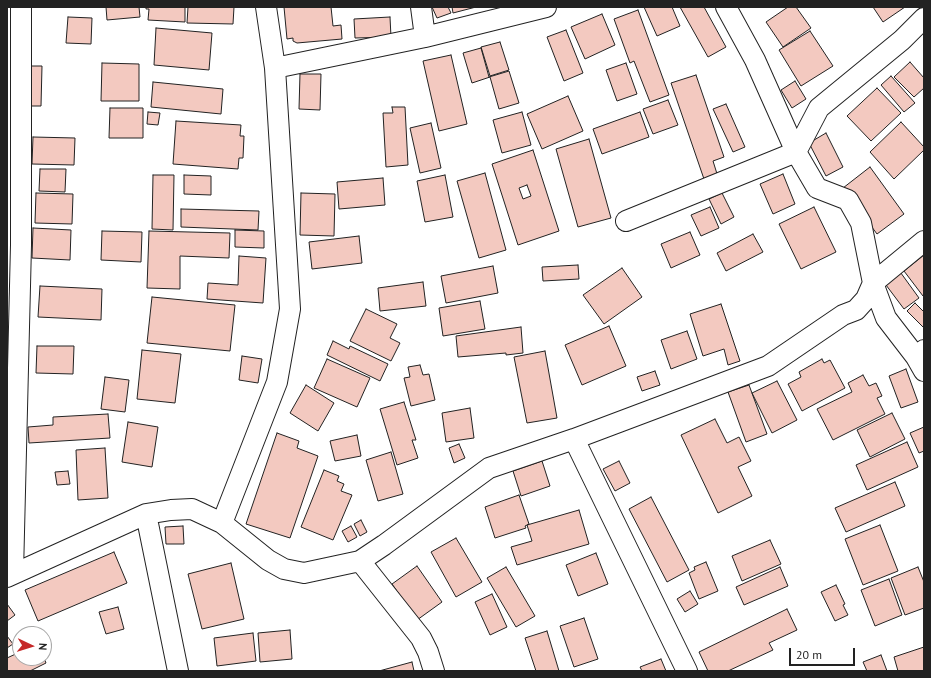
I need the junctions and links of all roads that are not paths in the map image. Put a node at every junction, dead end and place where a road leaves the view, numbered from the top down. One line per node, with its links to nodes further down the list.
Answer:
1 (20, 7): 12 (street)
2 (266, 7): 8 (street)
3 (421, 7): 7 (street)
4 (546, 7): 7 (street)
5 (726, 7): 9 (street)
6 (924, 18): 9 (street)
7 (425, 37): 8 (street)
8 (275, 68): 17 (street)
9 (796, 152): 10 (street); 13 (street)
10 (626, 221)
11 (924, 241): 13 (street)
12 (14, 246): 19 (street)
13 (873, 283): 14 (street); 15 (street)
14 (921, 359)
15 (574, 439): 18 (street); 22 (street)
16 (146, 514): 17 (street); 19 (street); 20 (street)
17 (222, 523): 18 (street)
18 (360, 561): 21 (street)
19 (10, 575)
20 (178, 671)
21 (434, 671)
22 (687, 671)

